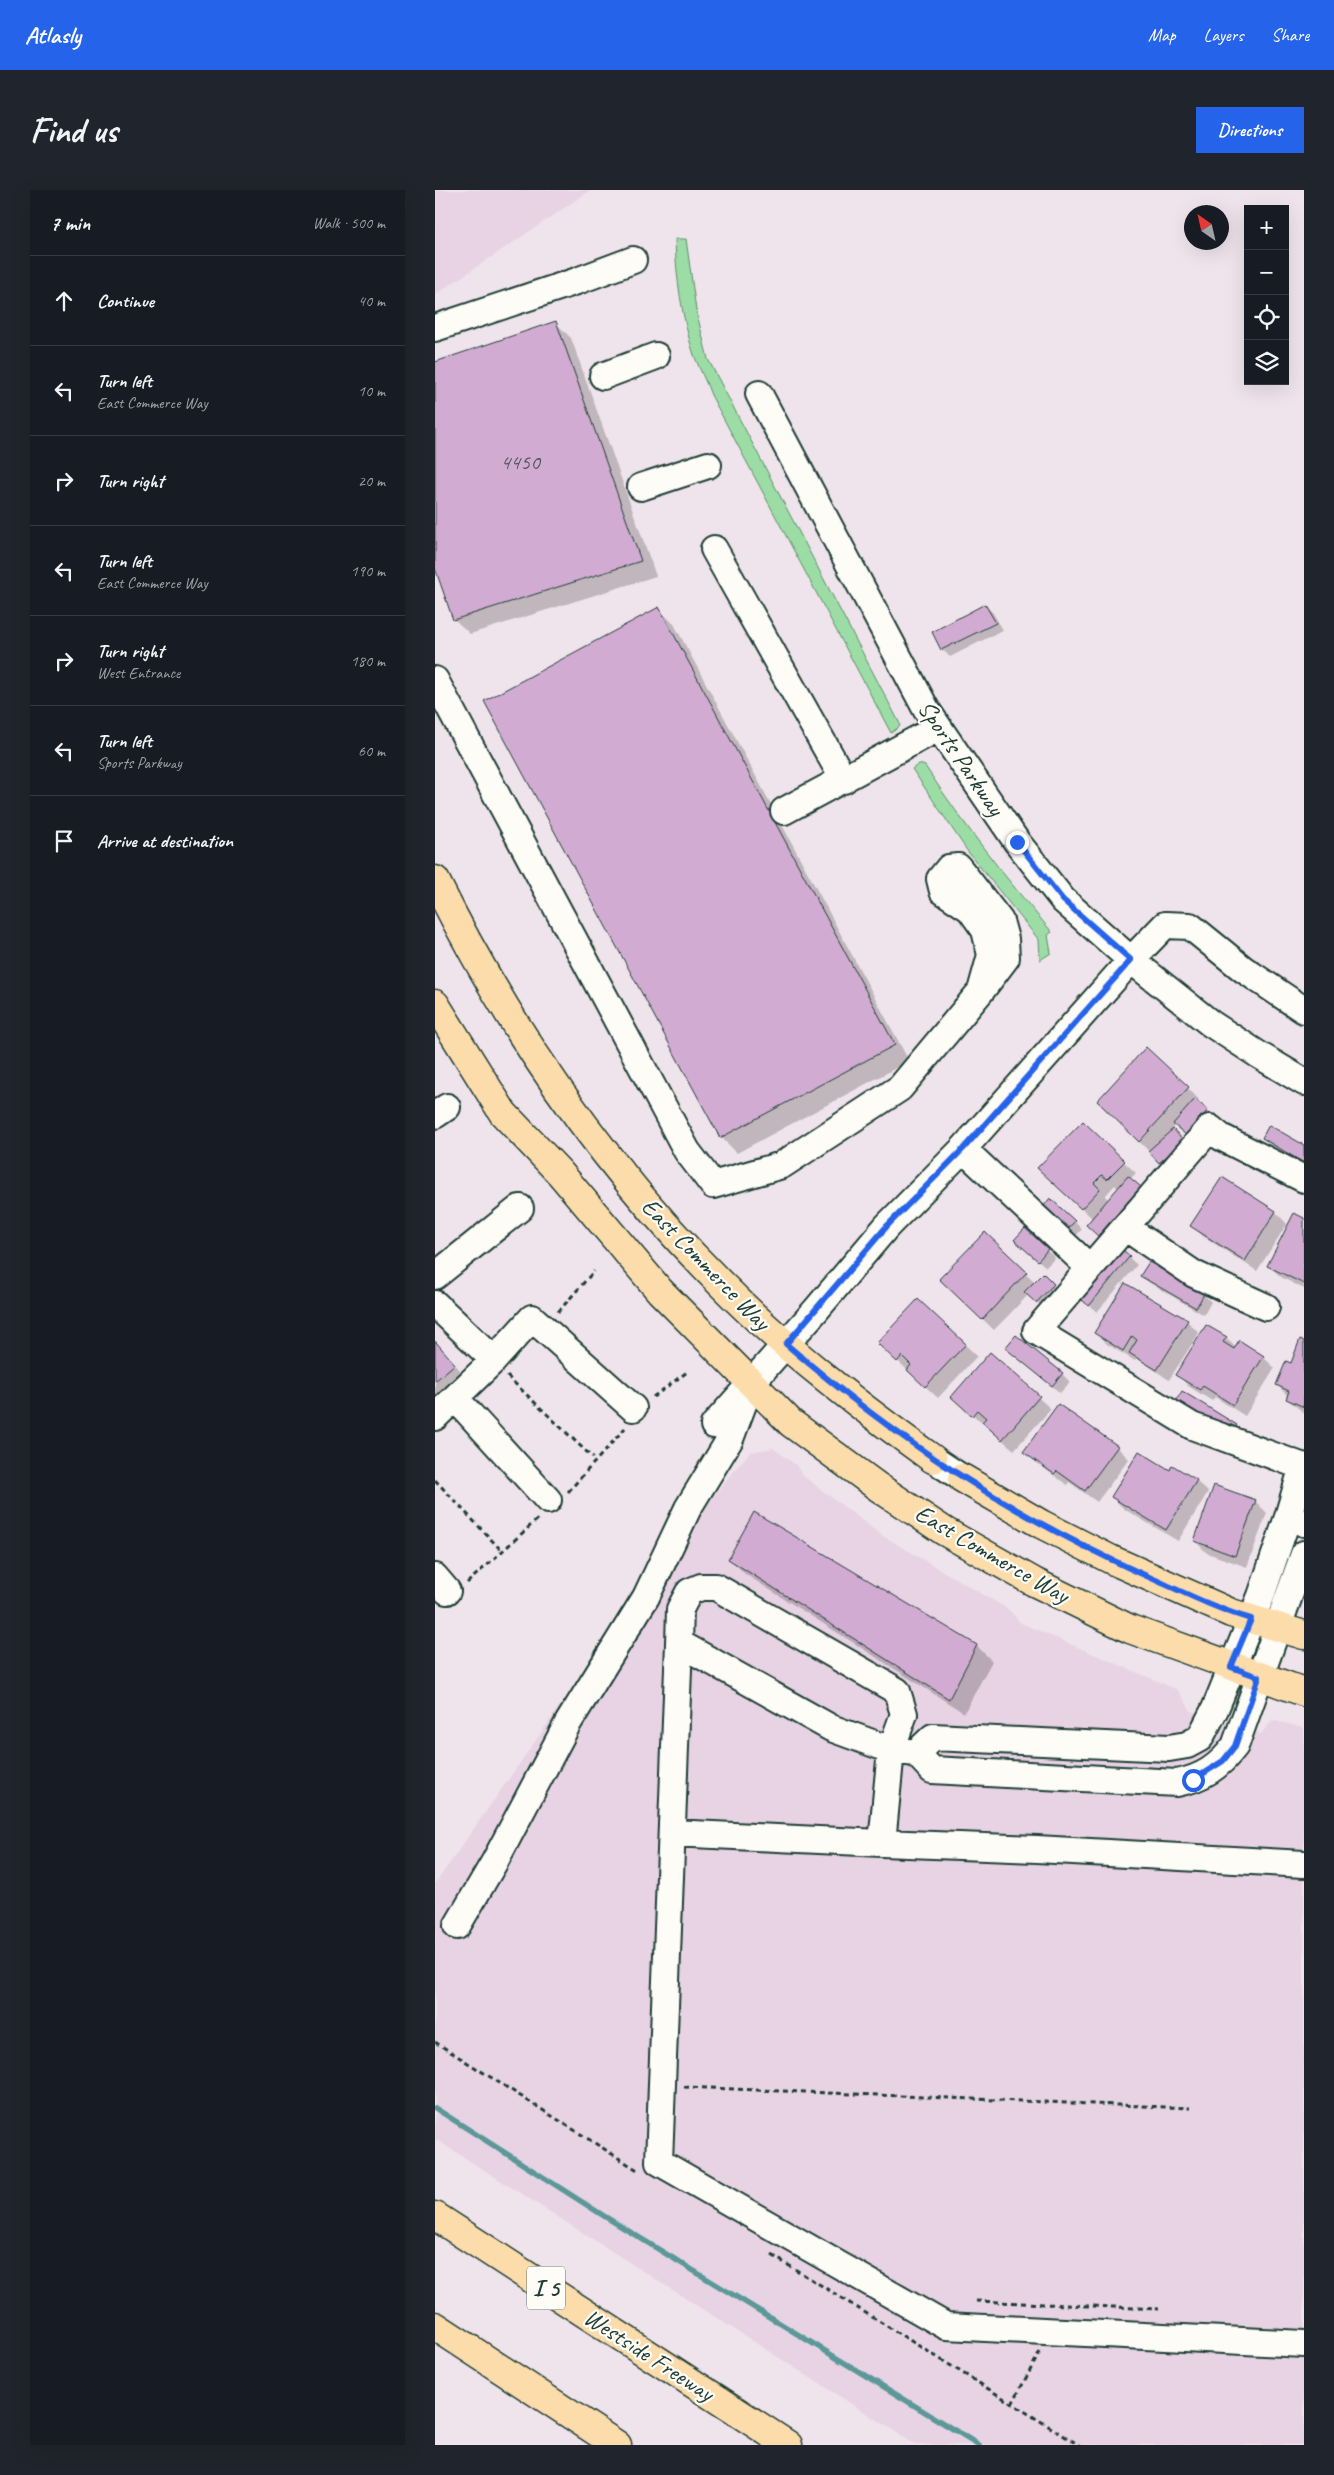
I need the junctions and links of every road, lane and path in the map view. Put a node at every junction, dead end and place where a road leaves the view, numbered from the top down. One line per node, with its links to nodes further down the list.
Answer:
1 (633, 260): 2 (street)
2 (435, 328)
3 (656, 356): 4 (street)
4 (603, 376)
5 (759, 394): 10 (street, Sports Parkway)
6 (708, 465): 7 (street)
7 (641, 487)
8 (714, 549): 11 (street)
9 (435, 680): 15 (street)
10 (938, 728): 11 (street); 14 (street, Sports Parkway)
11 (844, 780): 12 (street)
12 (783, 811)
13 (435, 880): 27 (main road, East Commerce Way)
14 (1131, 960): 17 (street); 18 (street, Sports Parkway); 19 (street)
15 (981, 991)
16 (435, 1004): 29 (main road, East Commerce Way)
17 (1304, 1010)
18 (1304, 1082)
19 (963, 1149): 23 (street); 27 (street)
20 (1304, 1179): 22 (street)
21 (520, 1208): 24 (street)
22 (1125, 1227): 23 (street); 26 (street)
23 (1090, 1268): 36 (street)
24 (435, 1276)
25 (436, 1307): 28 (street)
26 (1266, 1307)
27 (786, 1344): 29 (street); 35 (main road, East Commerce Way)
28 (500, 1367): 30 (street); 31 (street); 34 (path)
29 (752, 1382): 33 (street); 47 (main road, East Commerce Way); 55 (street)
30 (455, 1398): 32 (street); 39 (street)
31 (633, 1408)
32 (435, 1417)
33 (714, 1424)
34 (593, 1458)
35 (933, 1459): 37 (street, East Commerce Way)
36 (1304, 1466): 40 (street)
37 (962, 1478): 43 (main road, East Commerce Way)
38 (435, 1480): 41 (path)
39 (548, 1500)
40 (1296, 1520): 43 (street)
41 (502, 1552)
42 (1304, 1554): 44 (street)
43 (1251, 1619): 44 (main road, East Commerce Way); 47 (street)
44 (1278, 1627): 45 (main road, East Commerce Way); 48 (street)
45 (1304, 1635)
46 (679, 1643): 50 (street); 50 (street); 52 (street)
47 (1231, 1667): 48 (main road, East Commerce Way); 51 (street)
48 (1259, 1677): 49 (main road, East Commerce Way); 51 (street)
49 (1304, 1692)
50 (891, 1750): 51 (street); 53 (street)
51 (916, 1753)
52 (672, 1833): 53 (street); 62 (street)
53 (882, 1843): 54 (street)
54 (1304, 1864)
55 (457, 1926)
56 (678, 2086): 57 (path)
57 (1190, 2108)
58 (435, 2216): 64 (main road, Westside Freeway / I 5)
59 (976, 2301): 60 (path)
60 (1159, 2309)
61 (435, 2326): 66 (main road)
62 (1304, 2344)
63 (1040, 2349): 65 (path)
64 (657, 2359): 67 (main road, Westside Freeway / I 5); 68 (main road)
65 (1012, 2404)
66 (617, 2445)
67 (788, 2445)
68 (808, 2445)

